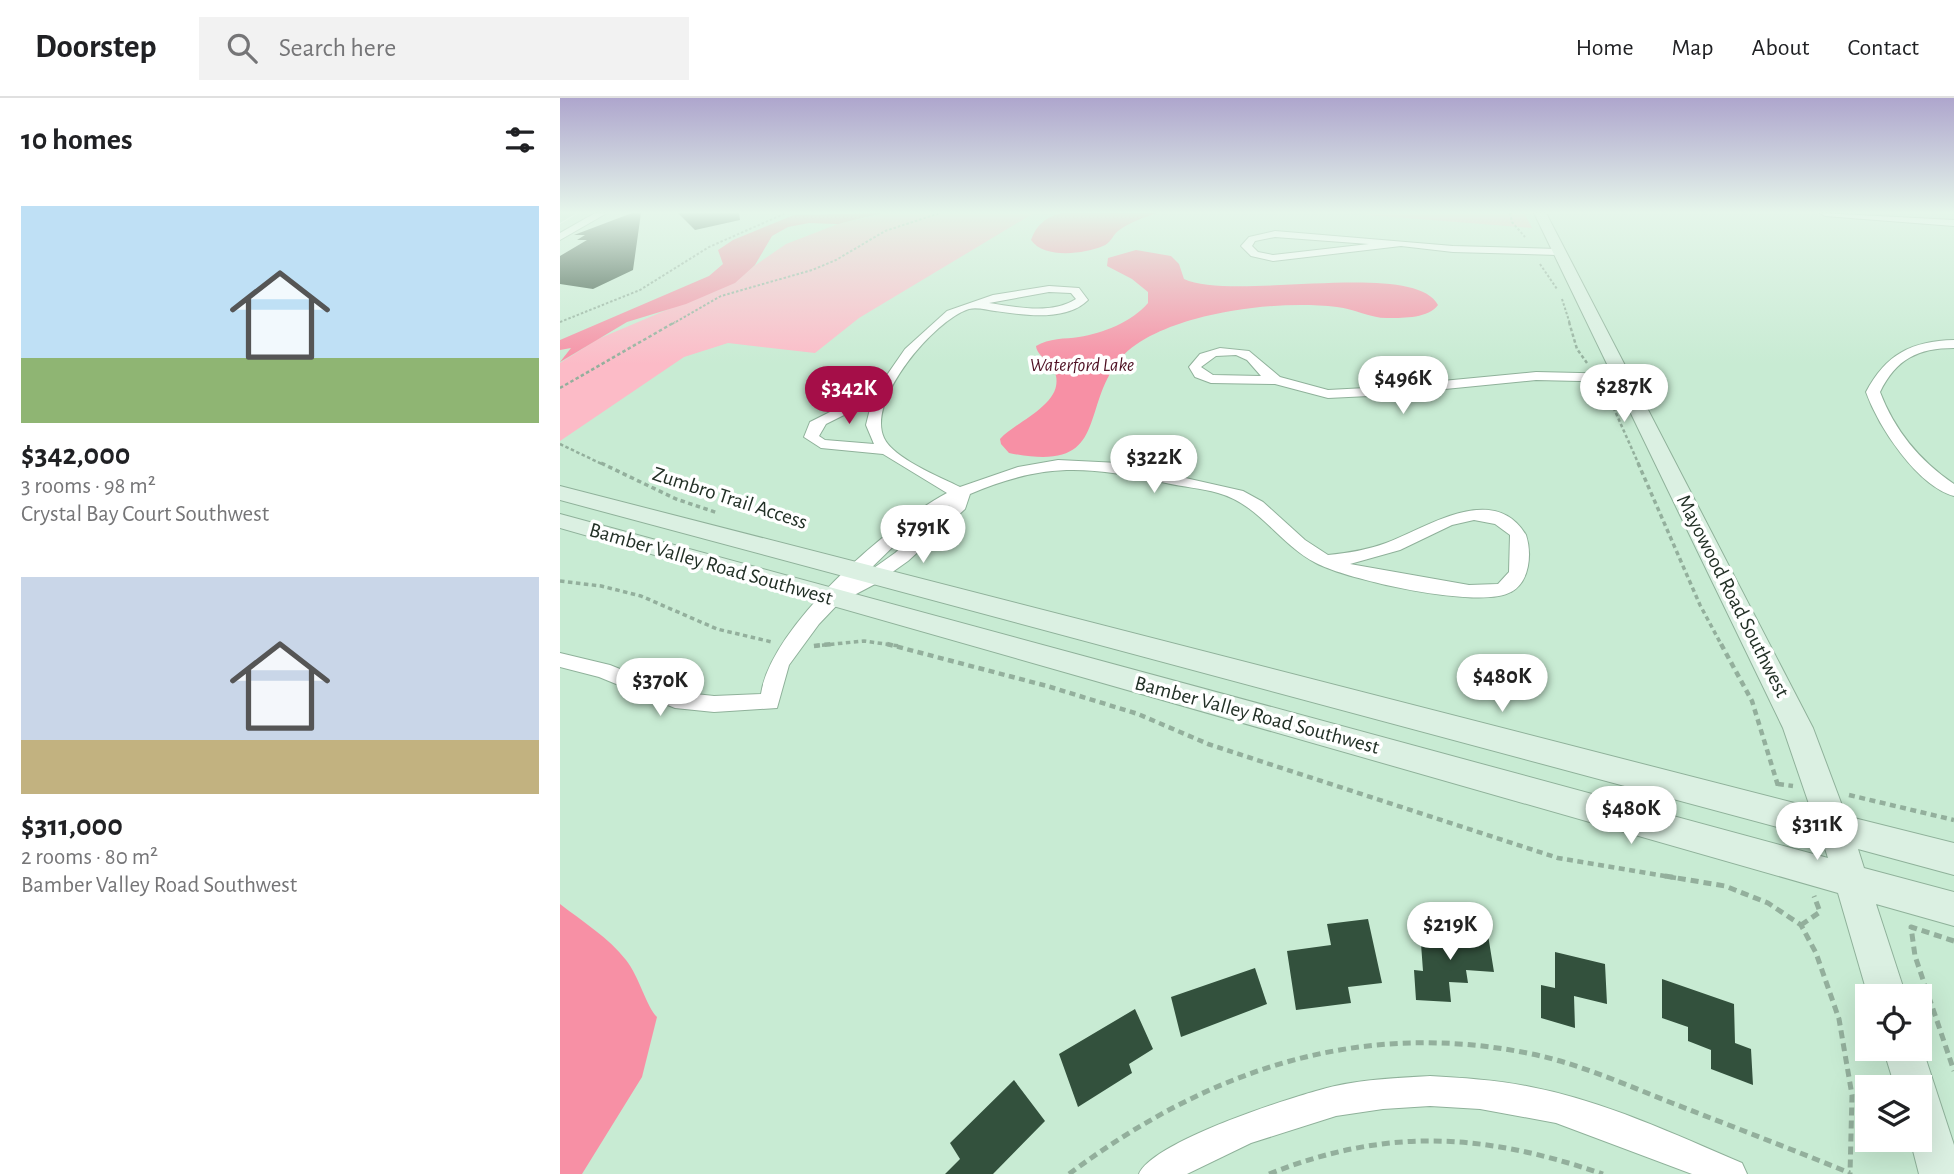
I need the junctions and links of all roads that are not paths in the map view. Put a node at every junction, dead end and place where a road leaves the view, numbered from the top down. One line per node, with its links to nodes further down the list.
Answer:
1 (1564, 263): 4 (main road, Mayowood Road Southwest)
2 (975, 304): 2 (street); 6 (street)
3 (1954, 344): 8 (street)
4 (1623, 378): 5 (street); 16 (main road, Mayowood Road Southwest)
5 (1275, 380): 5 (street)
6 (885, 390): 7 (street); 7 (street)
7 (886, 450): 10 (street)
8 (1954, 491)
9 (560, 493): 13 (main road, Bamber Valley Road Southwest)
10 (962, 494): 12 (street); 13 (street)
11 (560, 521): 14 (main road, Bamber Valley Road Southwest)
12 (1327, 561): 12 (street)
13 (870, 572): 14 (street); 16 (main road, Bamber Valley Road Southwest)
14 (834, 598): 15 (street); 18 (main road, Bamber Valley Road Southwest)
15 (560, 660)
16 (1834, 827): 17 (main road, Bamber Valley Road Southwest); 18 (main road, Mayowood Road Southwest)
17 (1954, 859)
18 (1852, 881): 19 (main road, Bamber Valley Road Southwest); 20 (main road, Mayowood Road Southwest)
19 (1954, 909)
20 (1883, 984)
21 (1932, 1143): 24 (main road)
22 (1155, 1174): 23 (street)
23 (1731, 1174)
24 (1941, 1174)

